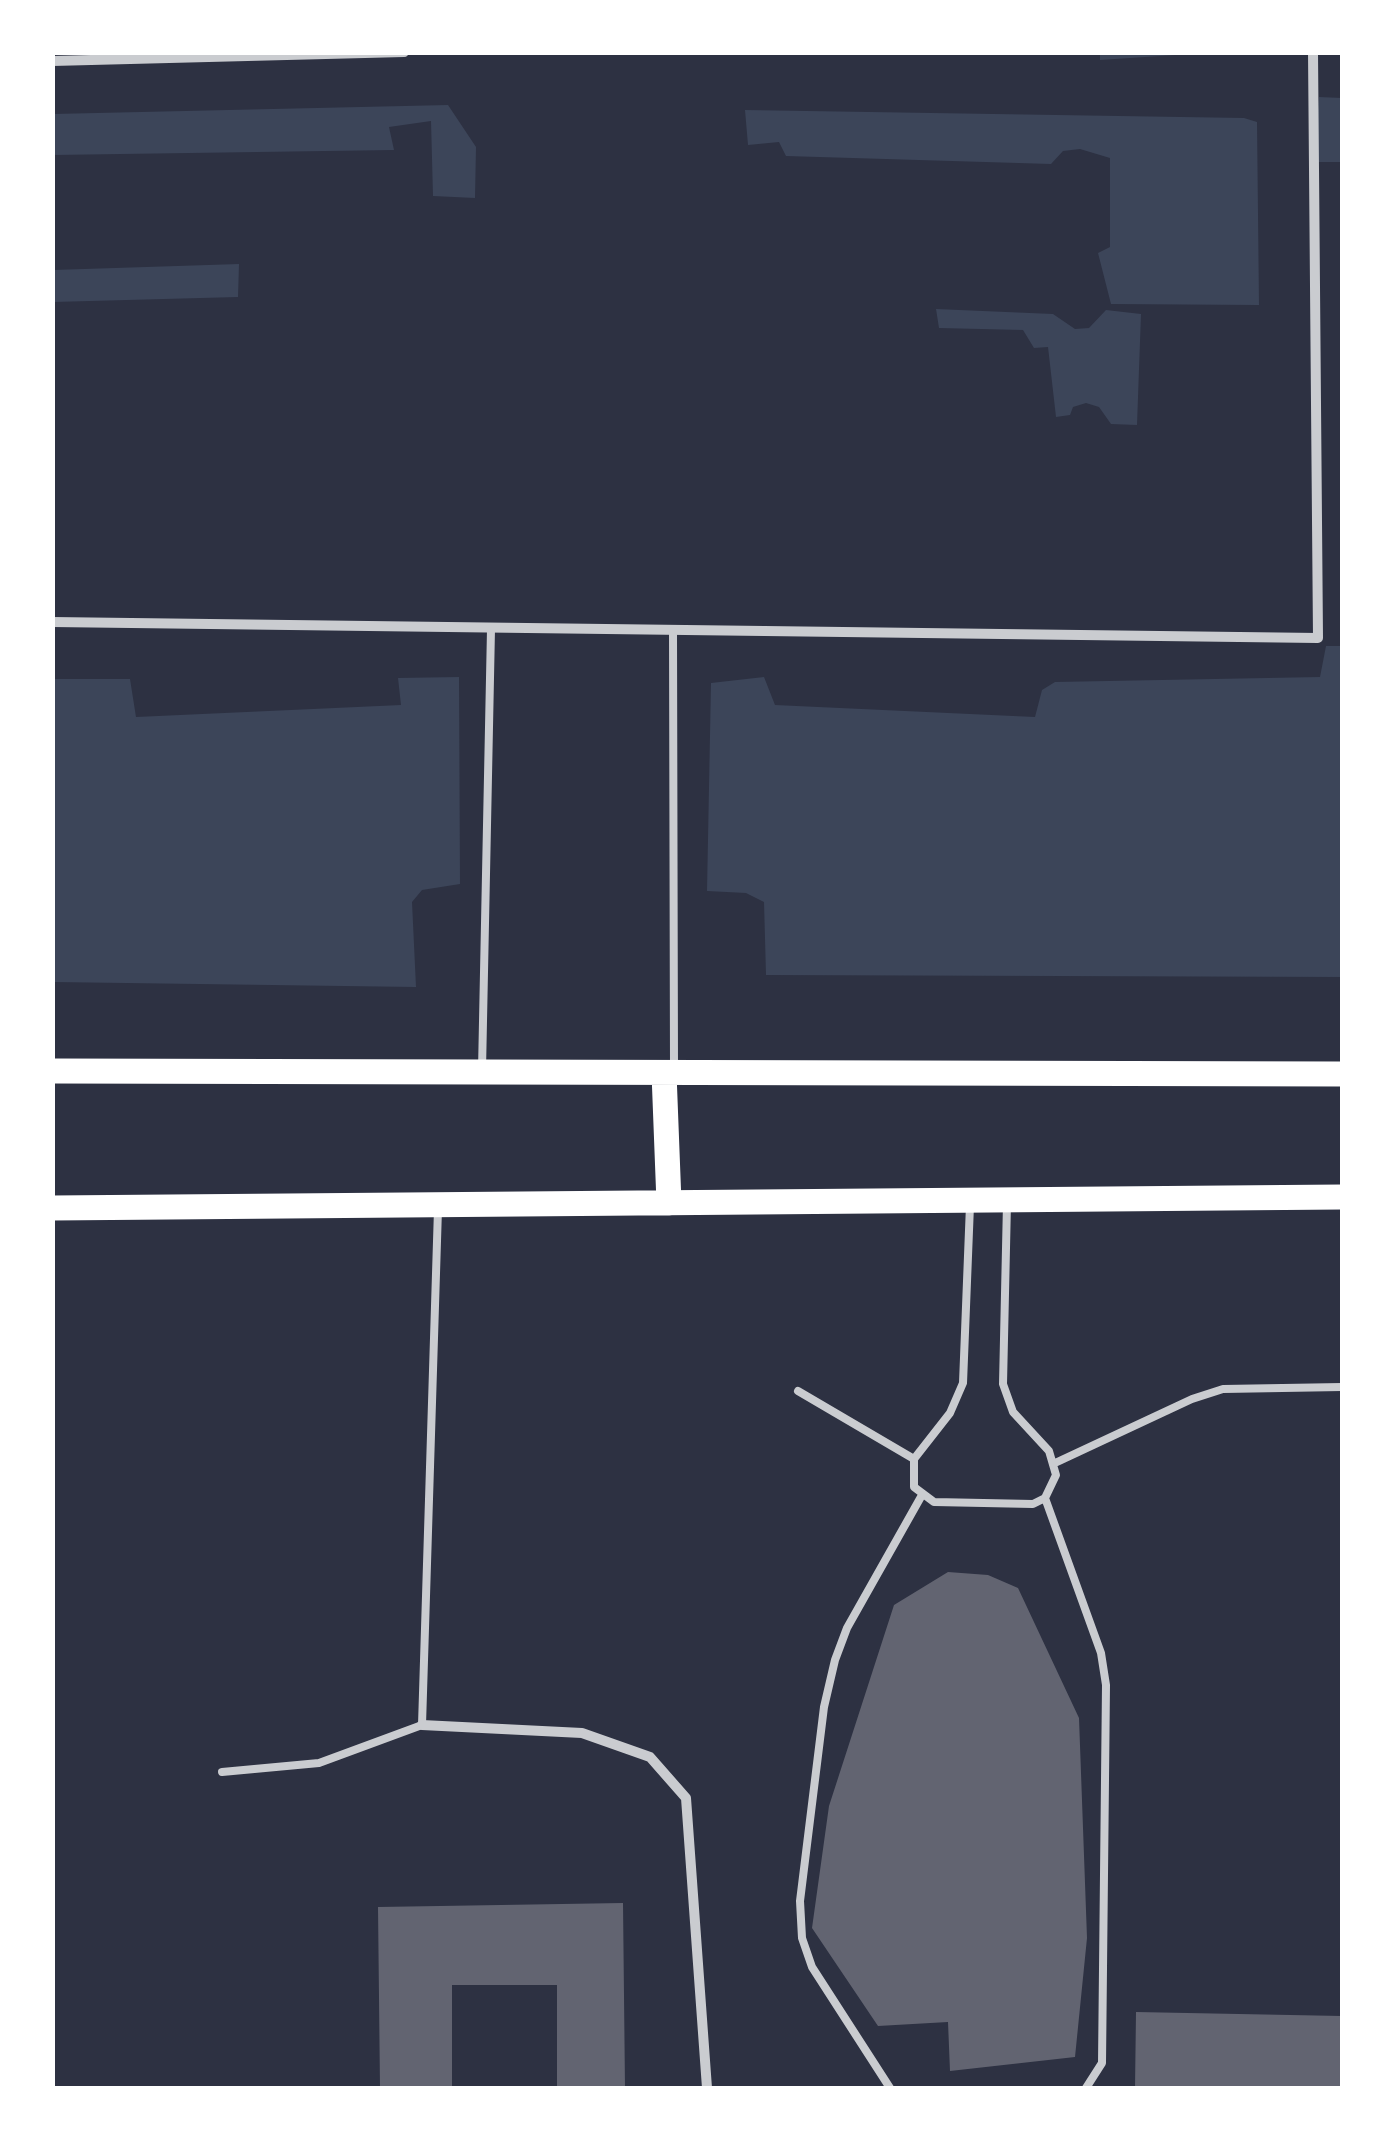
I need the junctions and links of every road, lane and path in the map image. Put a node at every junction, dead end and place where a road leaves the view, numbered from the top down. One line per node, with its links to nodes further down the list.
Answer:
1 (404, 52): 3 (street)
2 (1313, 52): 6 (street)
3 (52, 61)
4 (52, 622): 5 (street)
5 (491, 629): 6 (street); 8 (lane)
6 (673, 632): 9 (lane)
7 (52, 1071): 8 (main road)
8 (482, 1072): 9 (main road)
9 (669, 1073): 10 (main road); 14 (main road)
10 (1342, 1074)
11 (1342, 1197): 13 (main road)
12 (970, 1200): 13 (main road); 14 (main road); 19 (lane)
13 (1008, 1200): 20 (lane)
14 (669, 1203): 15 (main road)
15 (438, 1205): 16 (main road); 23 (lane)
16 (52, 1208)
17 (1342, 1387): 20 (lane)
18 (798, 1391): 19 (lane)
19 (914, 1459): 21 (lane)
20 (1055, 1463): 22 (lane)
21 (922, 1495): 22 (lane); 26 (lane)
22 (1045, 1498): 27 (lane)
23 (422, 1725): 24 (lane); 25 (street)
24 (222, 1772)
25 (707, 2088)
26 (890, 2088)
27 (1086, 2088)

